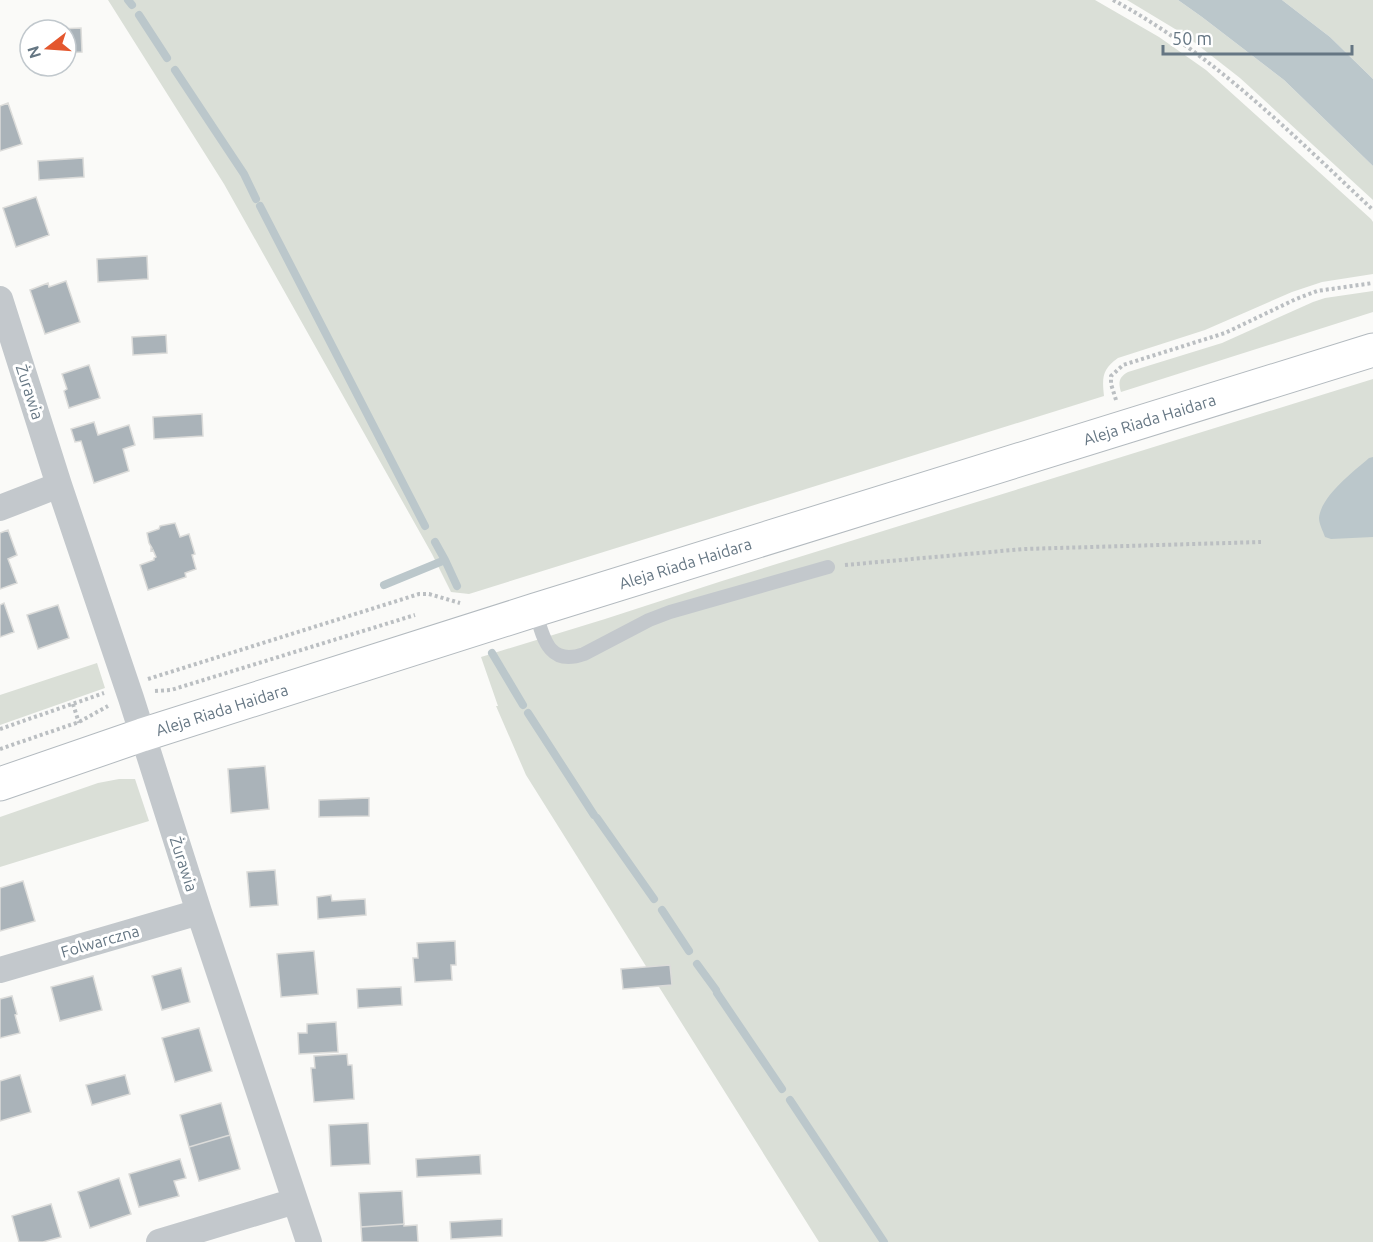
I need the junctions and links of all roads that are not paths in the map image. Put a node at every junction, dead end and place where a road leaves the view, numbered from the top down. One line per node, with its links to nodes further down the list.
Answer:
1 (2, 311): 3 (street, Żurawia)
2 (1368, 351): 6 (street, Aleja Riada Haidara)
3 (59, 485): 4 (street); 7 (street, Żurawia)
4 (0, 508)
5 (828, 567): 6 (lane)
6 (535, 610): 7 (street, Aleja Riada Haidara)
7 (142, 735): 8 (street, Aleja Riada Haidara); 9 (street, Żurawia)
8 (0, 784)
9 (199, 912): 10 (street, Folwarczna); 11 (street, Żurawia)
10 (0, 970)
11 (296, 1201): 12 (street); 13 (street, Żurawia)
12 (159, 1242)
13 (309, 1242)

